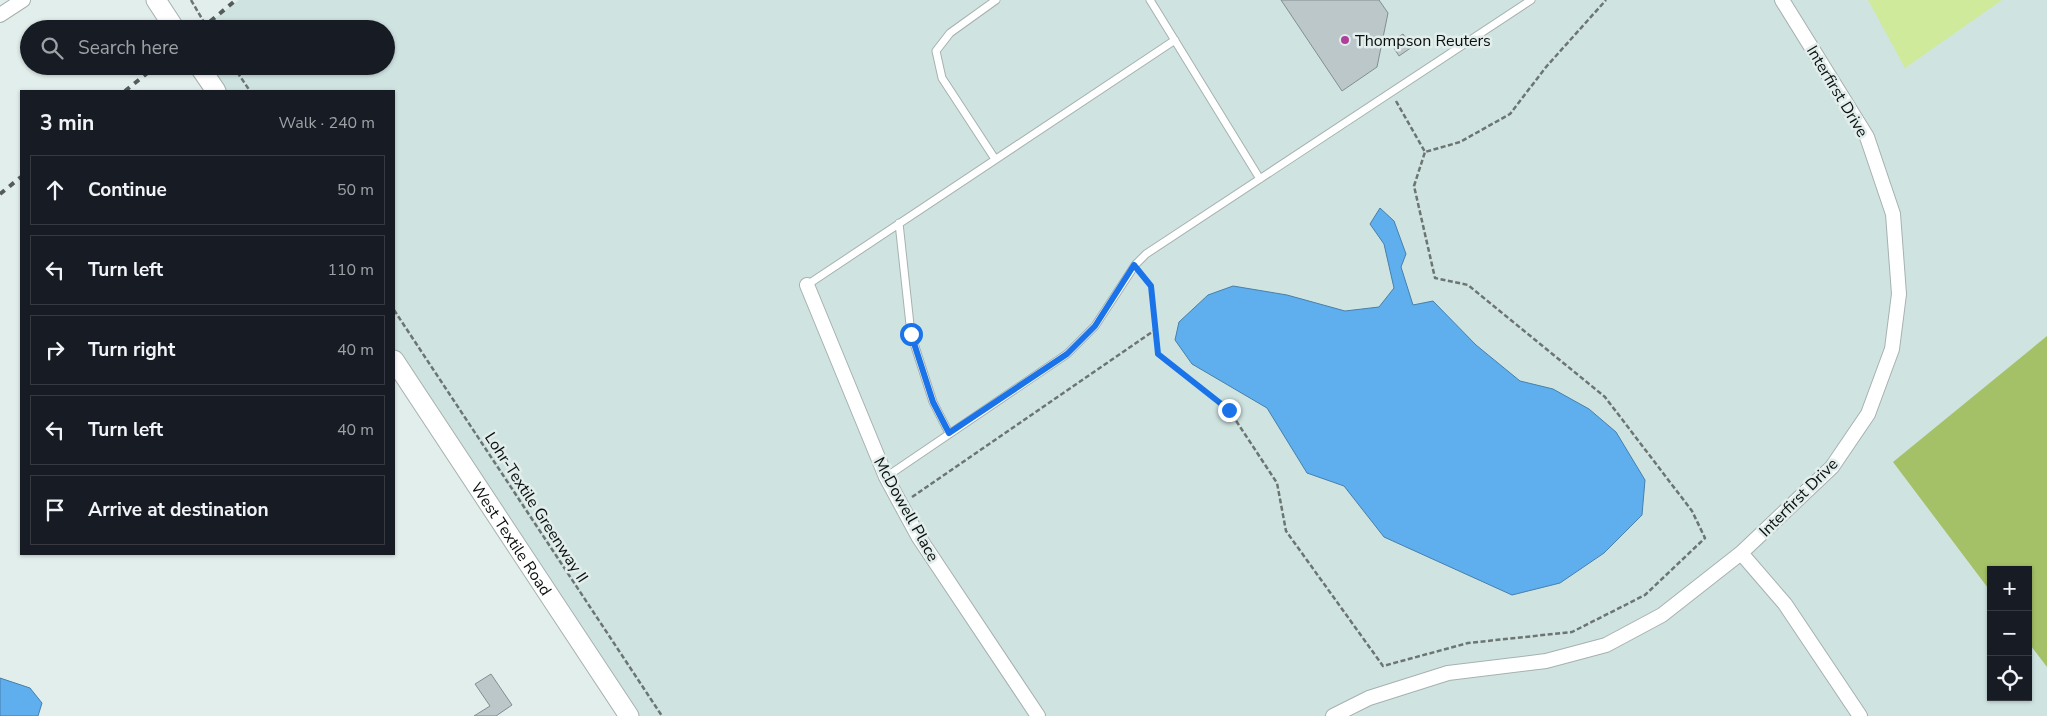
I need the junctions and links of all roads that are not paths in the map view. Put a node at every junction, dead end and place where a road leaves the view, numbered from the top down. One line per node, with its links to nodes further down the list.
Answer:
1 (23, 0): 7 (street)
2 (156, 0): 8 (main road)
3 (996, 0): 12 (lane)
4 (1150, 0): 9 (lane)
5 (1531, 0): 13 (lane)
6 (1782, 0): 19 (street, Interfirst Drive)
7 (0, 15)
8 (169, 20)
9 (1175, 40): 12 (lane); 13 (lane)
10 (205, 75): 11 (main road)
11 (215, 90)
12 (995, 159): 14 (lane)
13 (1260, 179): 17 (lane)
14 (900, 223): 15 (lane); 17 (lane)
15 (807, 284): 18 (street, McDowell Place)
16 (395, 362): 20 (main road, West Textile Road)
17 (949, 433): 18 (lane)
18 (886, 477): 21 (street, McDowell Place)
19 (1740, 553): 22 (street, Interfirst Drive); 23 (street)
20 (629, 716)
21 (1038, 716)
22 (1333, 716)
23 (1860, 716)

